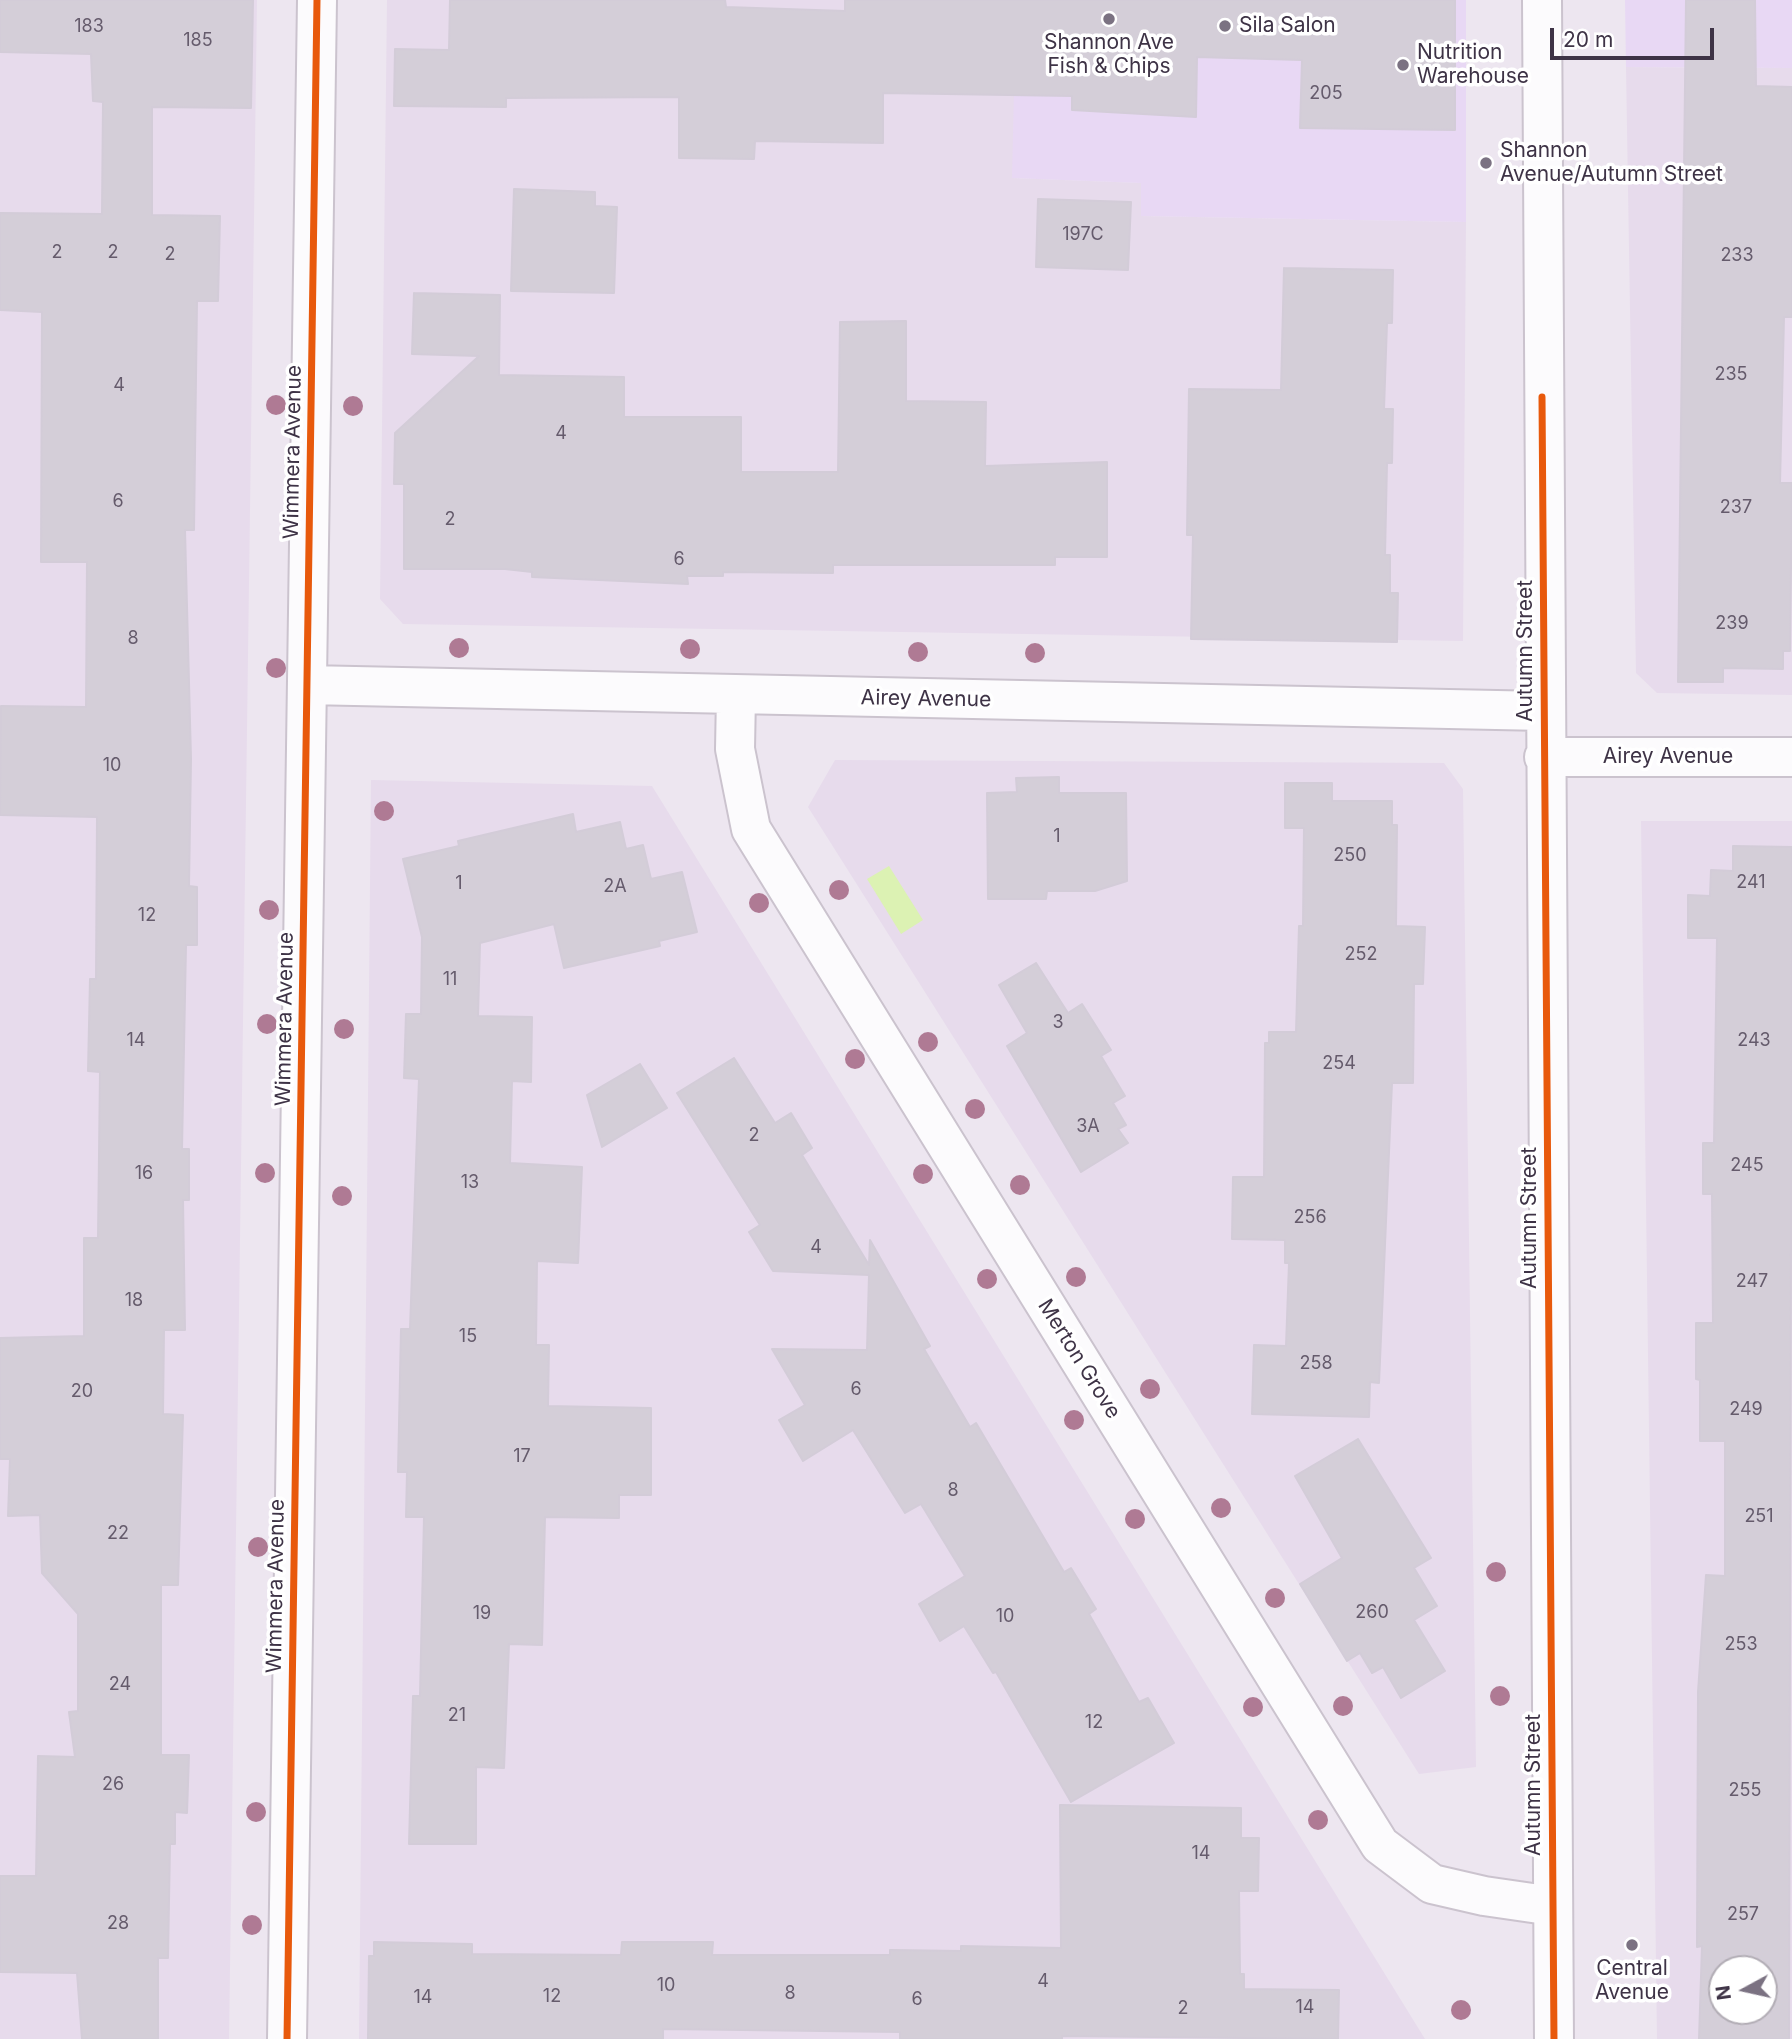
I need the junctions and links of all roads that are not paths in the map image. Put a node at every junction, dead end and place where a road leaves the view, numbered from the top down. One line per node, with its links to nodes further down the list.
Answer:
1 (317, 0): 3 (street, Wimmera Avenue)
2 (1542, 0): 5 (street, Autumn Street)
3 (307, 685): 4 (street, Airey Avenue); 9 (street, Wimmera Avenue)
4 (736, 695): 5 (street, Airey Avenue); 8 (street, Merton Grove)
5 (1544, 711): 6 (street, Autumn Street)
6 (1544, 757): 7 (street, Airey Avenue); 8 (street, Autumn Street)
7 (1792, 757)
8 (1553, 1906): 10 (street, Autumn Street)
9 (287, 2039)
10 (1554, 2039)

